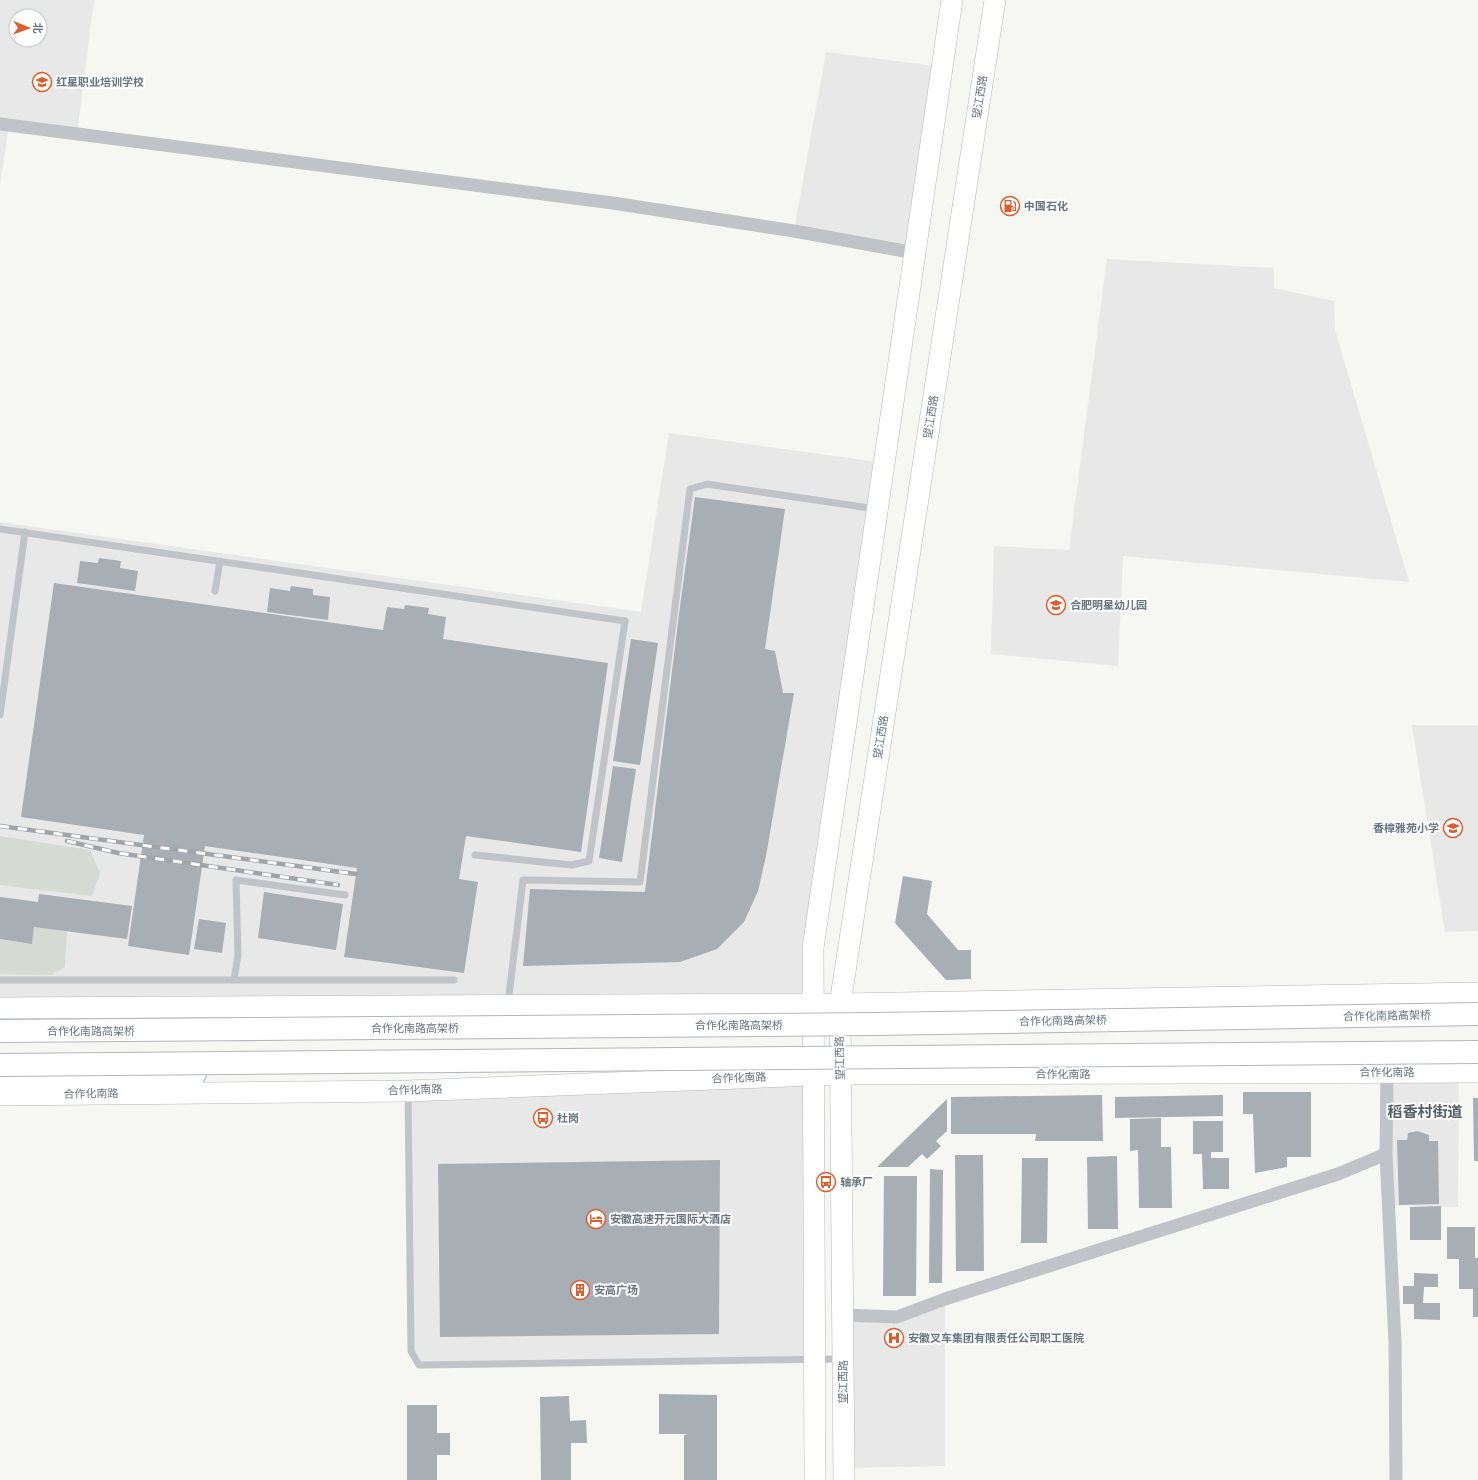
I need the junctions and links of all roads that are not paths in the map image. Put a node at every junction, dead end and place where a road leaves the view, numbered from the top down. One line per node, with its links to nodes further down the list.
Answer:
1 (952, 0): 4 (main road)
2 (995, 0): 18 (main road, 望江西路)
3 (0, 124): 4 (street)
4 (915, 253): 5 (main road)
5 (878, 509): 17 (main road); 19 (lane)
6 (0, 529): 7 (lane)
7 (25, 532): 8 (lane); 10 (lane)
8 (220, 561): 9 (lane); 11 (lane)
9 (215, 591)
10 (0, 715)
11 (475, 855)
12 (344, 895): 14 (lane)
13 (0, 980): 14 (lane)
14 (234, 980): 15 (lane)
15 (454, 980)
16 (1478, 993): 18 (main road)
17 (813, 1004): 18 (main road); 19 (main road); 29 (main road)
18 (840, 1004): 28 (main road, 望江西路)
19 (508, 1006): 20 (main road)
20 (0, 1008)
21 (1478, 1014): 22 (highway, 合作化南路高架桥, bridge)
22 (0, 1031)
23 (1478, 1052): 24 (highway, bridge)
24 (531, 1060): 25 (highway, bridge); 30 (highway, bridge)
25 (0, 1064)
26 (1386, 1072): 27 (main road, 合作化南路); 28 (main road, 合作化南路); 33 (street)
27 (1478, 1072)
28 (841, 1074): 29 (main road, 合作化南路); 34 (main road, 望江西路)
29 (813, 1075): 31 (main road, 合作化南路); 35 (main road)
30 (0, 1077)
31 (408, 1091): 32 (main road, 合作化南路); 35 (lane)
32 (0, 1095)
33 (1386, 1154): 34 (street); 39 (street)
34 (843, 1315): 36 (main road, 望江西路)
35 (814, 1359): 36 (lane); 37 (main road)
36 (843, 1359): 38 (main road, 望江西路)
37 (815, 1480)
38 (844, 1480)
39 (1396, 1480)

